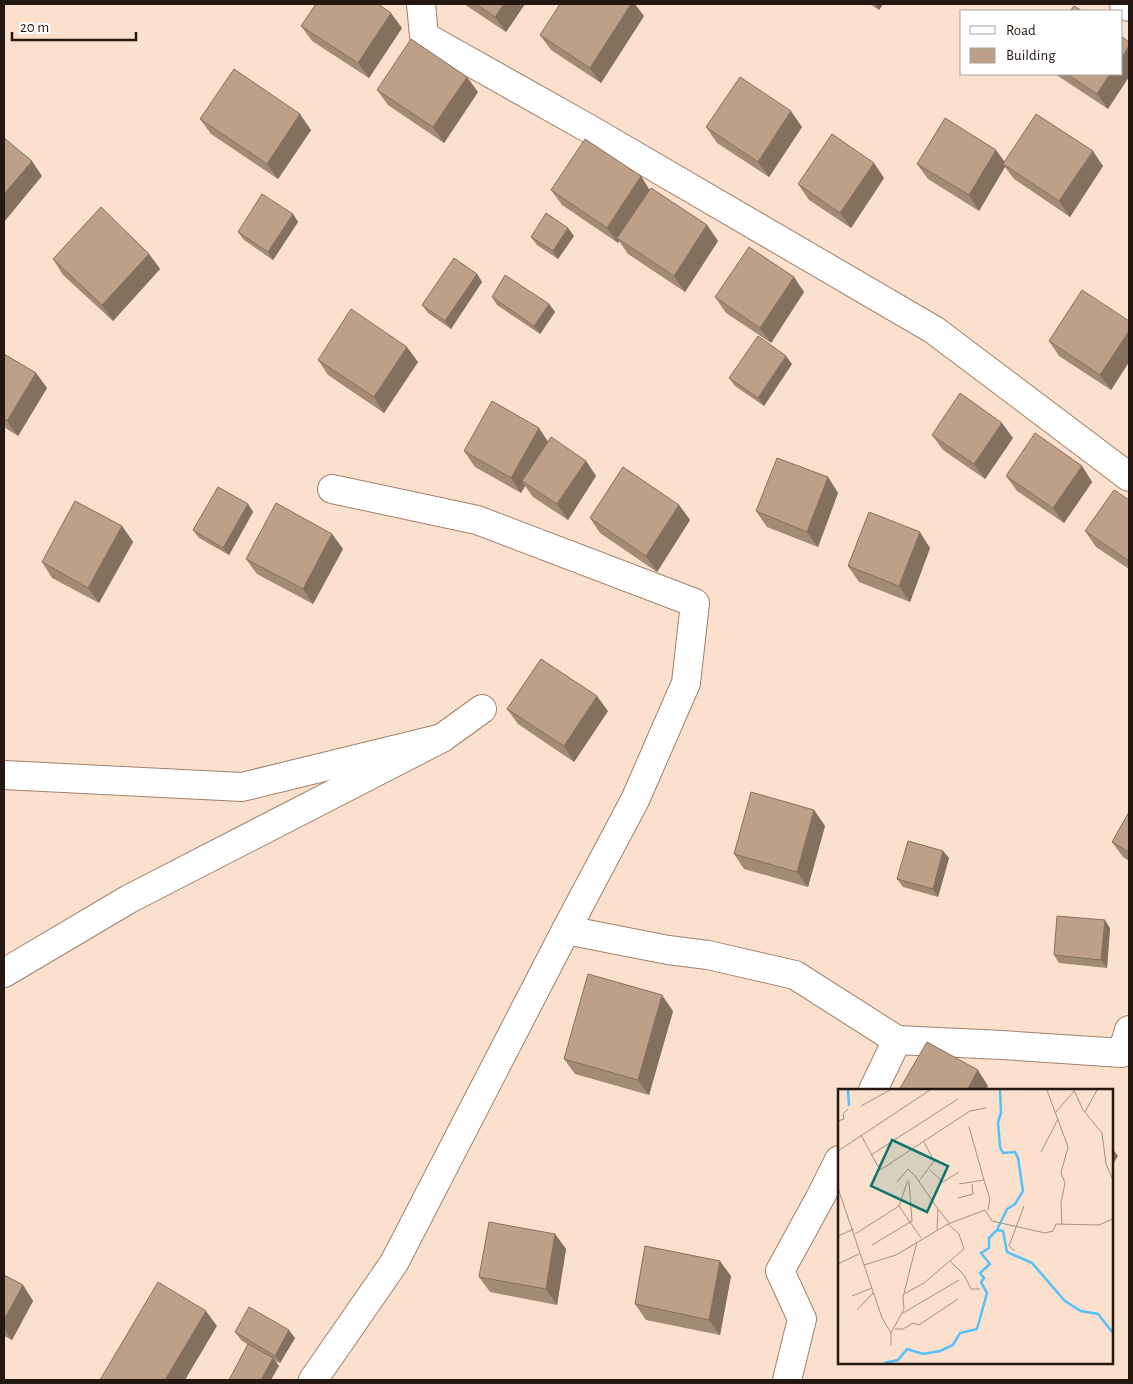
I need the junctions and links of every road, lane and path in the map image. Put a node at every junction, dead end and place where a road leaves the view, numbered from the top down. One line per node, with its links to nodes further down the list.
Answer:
1 (421, 4): 4 (street)
2 (1124, 4): 3 (street)
3 (1129, 7)
4 (1129, 477)
5 (332, 489): 9 (street)
6 (482, 709): 7 (street)
7 (442, 738): 8 (street); 10 (street)
8 (4, 775)
9 (566, 930): 12 (street); 15 (street)
10 (4, 973)
11 (1129, 1030): 12 (street)
12 (897, 1040): 13 (street)
13 (873, 1089)
14 (838, 1162): 16 (street)
15 (313, 1380)
16 (787, 1380)

